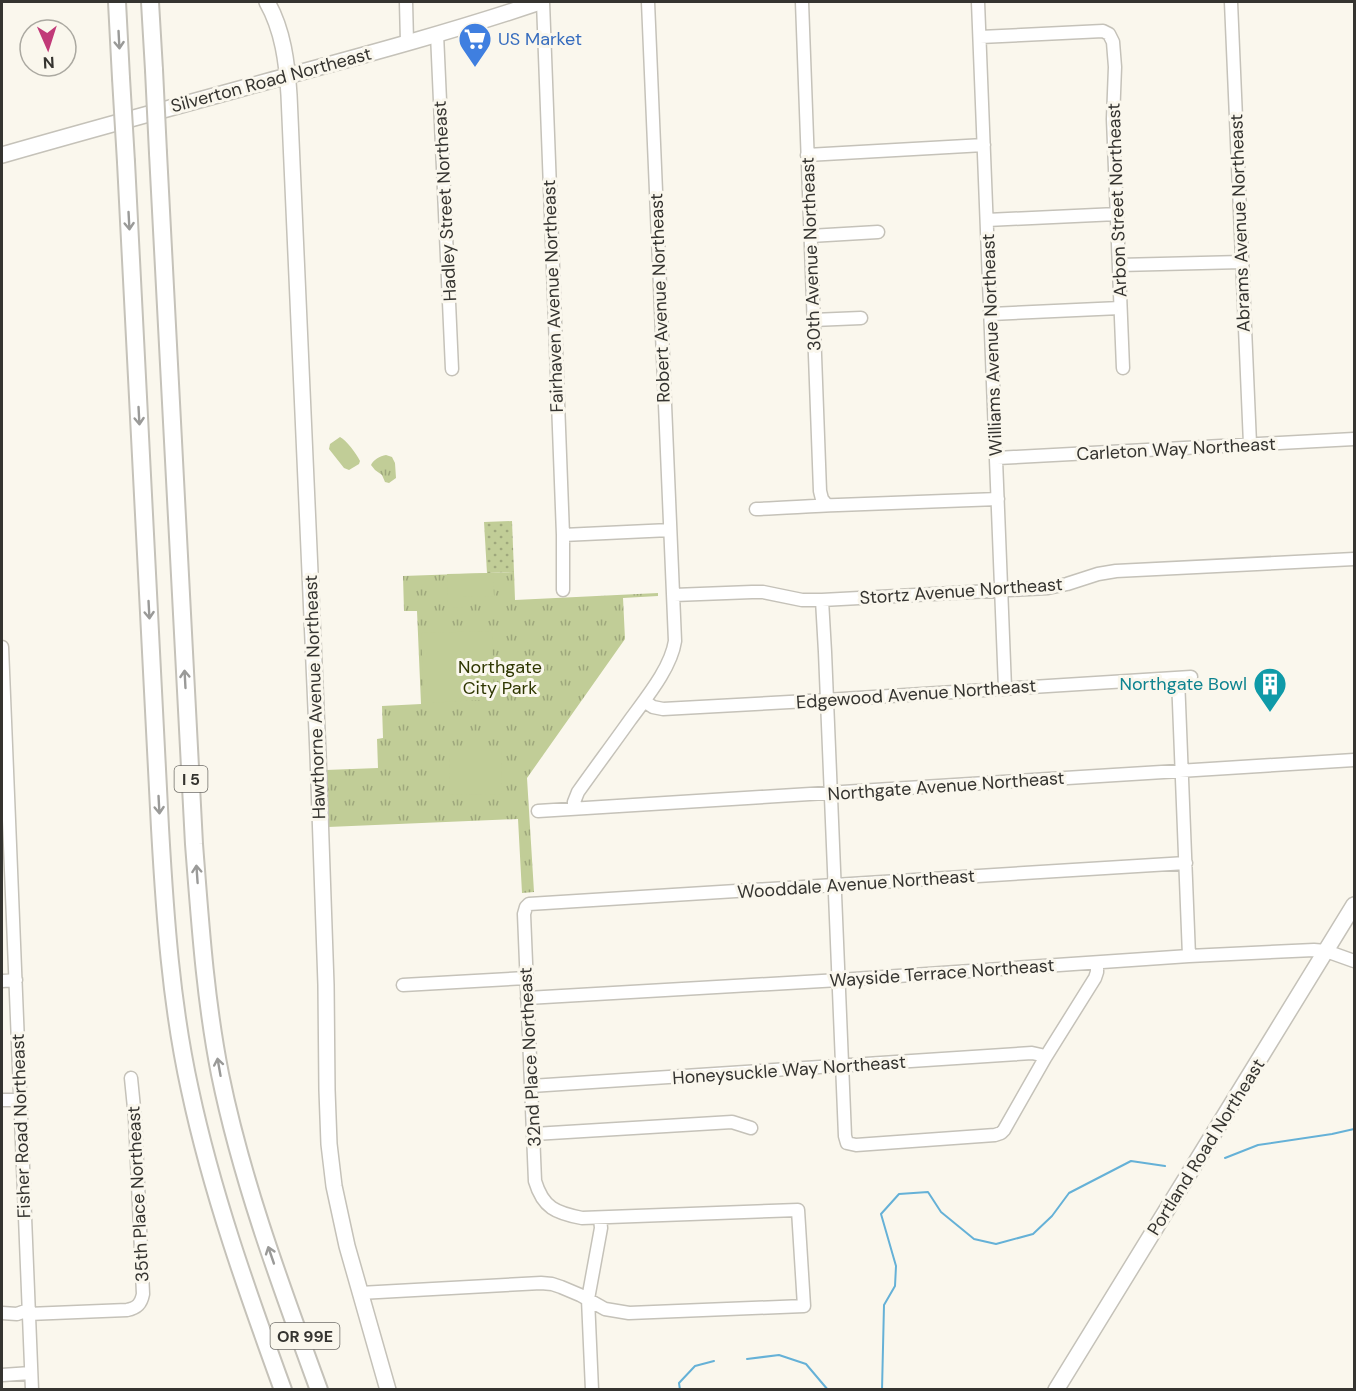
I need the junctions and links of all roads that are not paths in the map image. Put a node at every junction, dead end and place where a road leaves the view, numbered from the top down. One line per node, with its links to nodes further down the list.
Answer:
1 (117, 2): 85 (highway, I 5, one-way to 85, bridge)
2 (150, 2): 77 (highway, I 5, one-way to 2, bridge)
3 (267, 2): 13 (main road, Hawthorne Avenue Northeast)
4 (406, 2): 12 (street)
5 (542, 2): 10 (main road, Silverton Road Northeast); 36 (street, Fairhaven Avenue Northeast)
6 (648, 2): 35 (street, Robert Avenue Northeast)
7 (802, 2): 16 (street, 30th Avenue Northeast)
8 (978, 2): 11 (street, Williams Avenue Northeast)
9 (1231, 2): 21 (street, Abrams Avenue Northeast)
10 (437, 34): 12 (main road, Silverton Road Northeast); 28 (street, Hadley Street Northeast)
11 (980, 37): 14 (street, Williams Avenue Northeast); 17 (street, Arbon Street Northeast)
12 (407, 42): 13 (main road, Silverton Road Northeast)
13 (288, 76): 15 (main road, Silverton Road Northeast); 78 (main road, Hawthorne Avenue Northeast)
14 (984, 145): 16 (street); 18 (street, Williams Avenue Northeast)
15 (2, 155)
16 (807, 155): 20 (street, 30th Avenue Northeast)
17 (1117, 214): 18 (street); 22 (street, Arbon Street Northeast)
18 (987, 220): 24 (street, Williams Avenue Northeast)
19 (879, 232): 20 (street)
20 (810, 236): 26 (street, 30th Avenue Northeast)
21 (1242, 262): 22 (street); 30 (street, Abrams Avenue Northeast)
22 (1119, 265): 23 (street, Arbon Street Northeast)
23 (1120, 309): 24 (street); 27 (street, Arbon Street Northeast)
24 (991, 314): 31 (street, Williams Avenue Northeast)
25 (861, 318): 26 (street)
26 (813, 320): 33 (street, 30th Avenue Northeast)
27 (1123, 368)
28 (452, 369)
29 (1354, 439): 30 (street, Carleton Way Northeast)
30 (1250, 444): 31 (street, Carleton Way Northeast)
31 (997, 458): 32 (street, Williams Avenue Northeast)
32 (998, 499): 33 (street); 39 (street, Williams Avenue Northeast)
33 (827, 505): 34 (street)
34 (756, 509)
35 (670, 530): 36 (street); 40 (street, Robert Avenue Northeast)
36 (563, 535): 38 (street, Fairhaven Avenue Northeast)
37 (1354, 559): 39 (street, Stortz Avenue Northeast)
38 (563, 590)
39 (1002, 591): 41 (street, Stortz Avenue Northeast); 45 (street, Williams Avenue Northeast)
40 (674, 595): 41 (street, Stortz Avenue Northeast); 47 (street, Robert Avenue Northeast)
41 (822, 600): 46 (street)
42 (2, 647): 54 (street, Fisher Road Northeast)
43 (1191, 676): 44 (street, Edgewood Avenue Northeast)
44 (1178, 678): 45 (street, Edgewood Avenue Northeast); 49 (street)
45 (1005, 688): 46 (street, Edgewood Avenue Northeast)
46 (826, 700): 47 (street, Edgewood Avenue Northeast); 50 (street)
47 (644, 701): 51 (street, Robert Avenue Northeast)
48 (1354, 760): 49 (street, Northgate Avenue Northeast)
49 (1182, 770): 50 (street, Northgate Avenue Northeast); 53 (street)
50 (830, 793): 51 (street, Northgate Avenue Northeast); 55 (street)
51 (574, 809): 52 (street, Northgate Avenue Northeast)
52 (538, 811)
53 (1185, 863): 55 (street, Wooddale Avenue Northeast); 59 (street)
54 (6, 879): 63 (street, Fisher Road Northeast)
55 (834, 886): 57 (street, Wooddale Avenue Northeast); 64 (street)
56 (1354, 905): 58 (main road, Portland Road Northeast)
57 (526, 907): 62 (street, 32nd Place Northeast)
58 (1326, 951): 59 (street, Wayside Terrace Northeast); 60 (street, Wayside Terrace Northeast); 90 (main road, Portland Road Northeast)
59 (1189, 956): 61 (street, Wayside Terrace Northeast)
60 (1354, 962)
61 (1097, 963): 64 (street, Wayside Terrace Northeast); 68 (street)
62 (526, 978): 66 (street); 67 (street, 32nd Place Northeast)
63 (16, 980): 65 (street); 73 (street, Fisher Road Northeast)
64 (838, 980): 67 (street, Wayside Terrace Northeast); 69 (street)
65 (2, 981)
66 (403, 985)
67 (527, 998): 71 (street, 32nd Place Northeast)
68 (1045, 1058): 69 (street, Honeysuckle Way Northeast); 69 (street)
69 (842, 1066): 71 (street, Honeysuckle Way Northeast)
70 (131, 1078): 80 (street, 35th Place Northeast)
71 (531, 1086): 75 (street, 32nd Place Northeast)
72 (2, 1100): 73 (street)
73 (20, 1100): 80 (street, Fisher Road Northeast)
74 (752, 1128): 75 (street)
75 (534, 1134): 76 (street, 32nd Place Northeast)
76 (600, 1218): 79 (street); 79 (street)
77 (280, 1283): 86 (highway, I 5); 87 (highway, OR 99E)
78 (360, 1293): 79 (street); 88 (main road, Hawthorne Avenue Northeast)
79 (588, 1299): 89 (street)
80 (28, 1312): 81 (street); 82 (street, Fisher Road Northeast)
81 (2, 1313)
82 (31, 1373): 83 (street); 84 (street, Fisher Road Northeast)
83 (2, 1375)
84 (32, 1389)
85 (284, 1389)
86 (319, 1389)
87 (328, 1389)
88 (388, 1389)
89 (592, 1389)
90 (1056, 1389)

